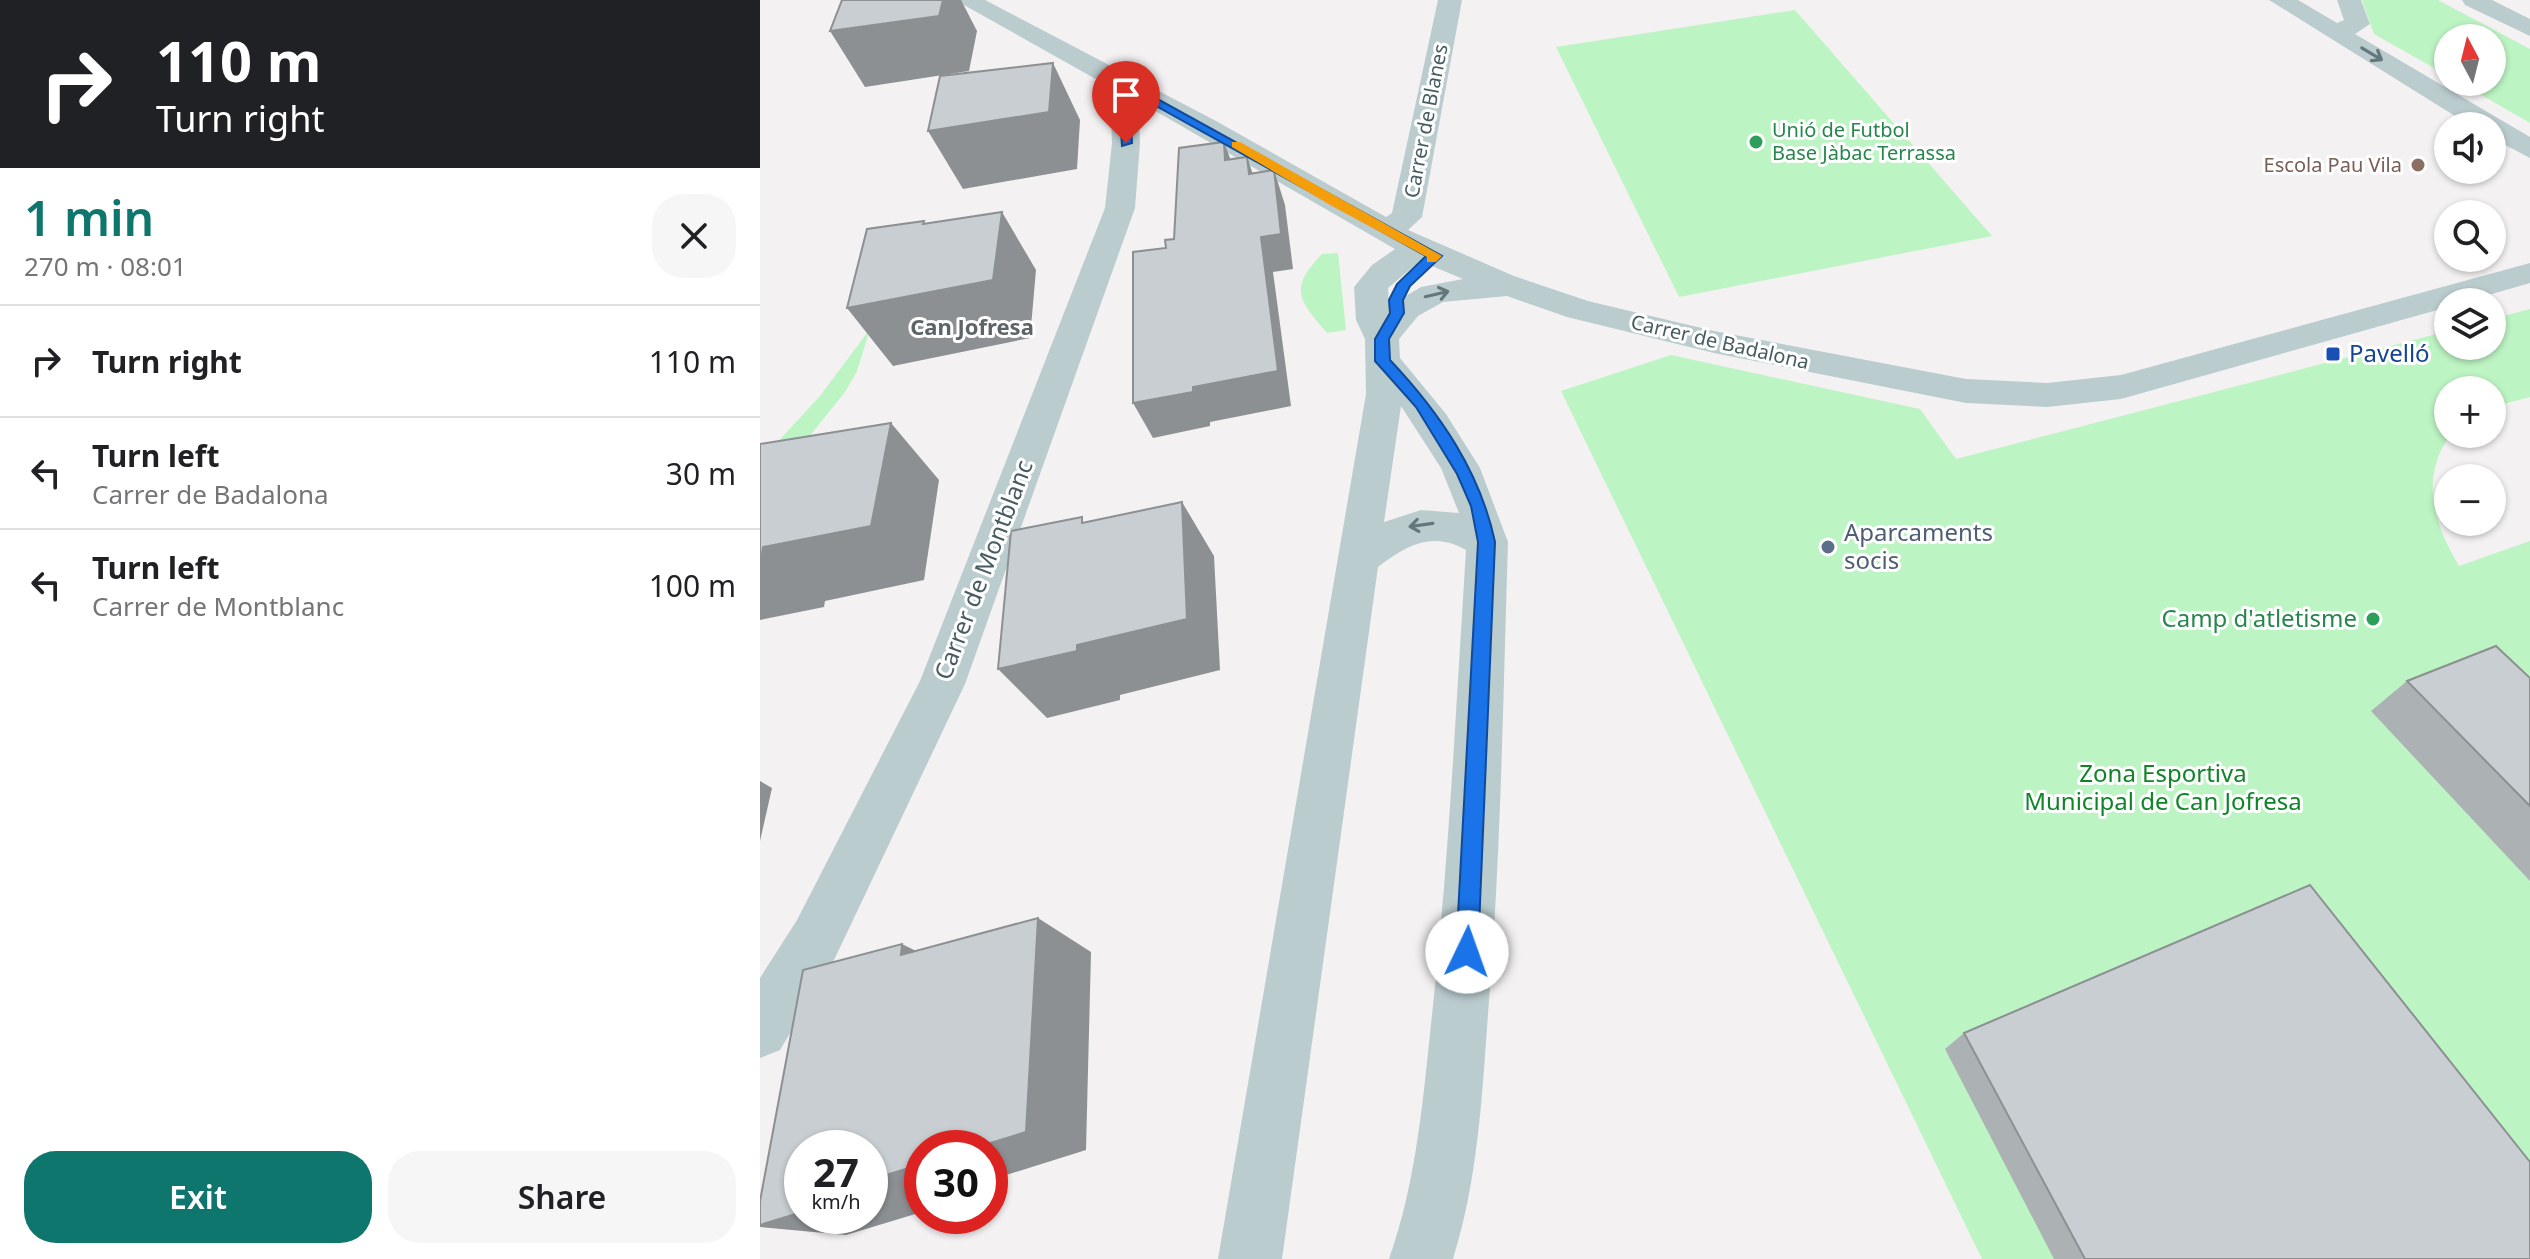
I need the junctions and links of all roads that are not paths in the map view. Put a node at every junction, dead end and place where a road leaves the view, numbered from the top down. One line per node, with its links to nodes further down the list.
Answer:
1 (967, 0): 8 (street, Carrer de Badalona)
2 (1450, 0): 12 (street, Carrer de Blanes)
3 (2281, 0): 7 (street)
4 (2349, 0): 7 (street)
5 (2474, 0): 6 (street)
6 (2530, 29)
7 (2335, 32): 9 (street, one-way to 9)
8 (1123, 83): 12 (street, Carrer de Badalona); 20 (street, Carrer de Montblanc)
9 (2469, 112)
10 (2506, 134): 11 (street)
11 (2530, 149)
12 (1375, 225): 13 (street, Carrer de Badalona); 15 (street)
13 (1426, 252): 15 (street); 16 (street, Carrer de Badalona); 17 (street)
14 (2530, 273): 16 (street, Carrer de Badalona)
15 (1371, 287): 17 (street)
16 (1512, 287): 17 (street, one-way to 16)
17 (1387, 338): 18 (street); 19 (street)
18 (1487, 542): 19 (street, one-way to 19); 22 (street)
19 (1360, 558): 21 (street)
20 (760, 1030)
21 (1250, 1259)
22 (1421, 1259)

